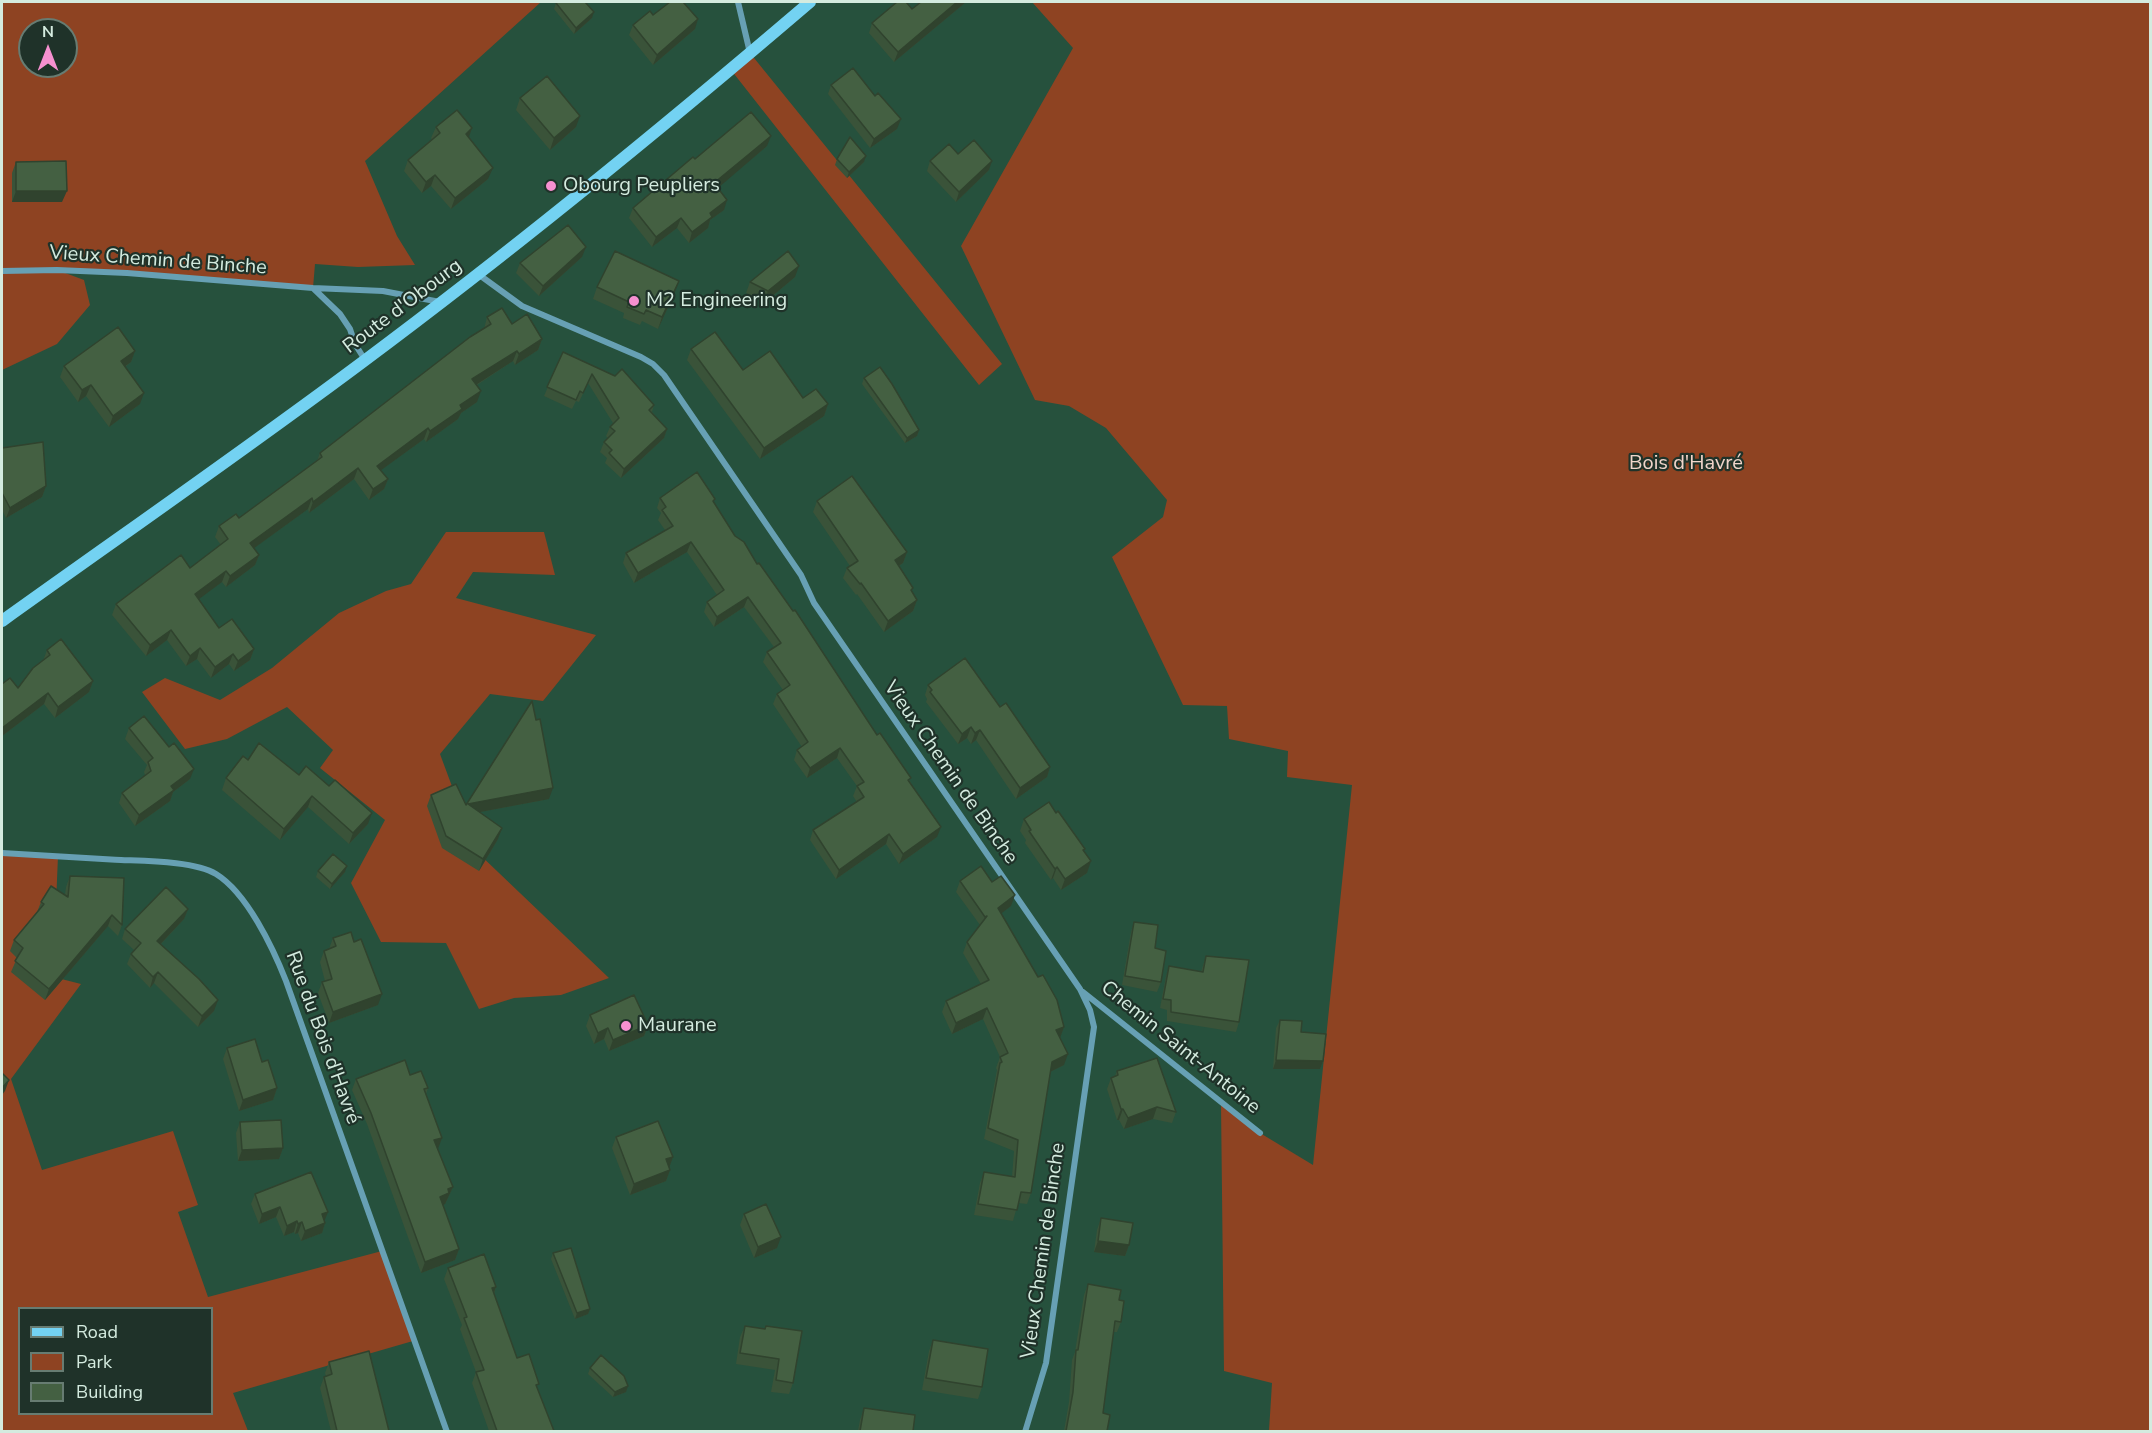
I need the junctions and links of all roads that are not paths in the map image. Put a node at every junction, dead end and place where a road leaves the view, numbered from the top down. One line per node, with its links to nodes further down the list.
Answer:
1 (738, 2): 3 (street)
2 (810, 2): 3 (main road, Route d'Obourg)
3 (750, 53): 5 (main road, Route d'Obourg)
4 (2, 271): 6 (street, Vieux Chemin de Binche)
5 (478, 274): 7 (main road, Route d'Obourg); 11 (street, Vieux Chemin de Binche)
6 (313, 288): 7 (street, Vieux Chemin de Binche); 8 (street)
7 (441, 303): 8 (main road, Route d'Obourg)
8 (365, 360): 9 (main road, Route d'Obourg)
9 (2, 621)
10 (2, 853): 13 (street, Rue du Bois d'Havré)
11 (1080, 989): 12 (street, Chemin Saint-Antoine); 14 (street, Vieux Chemin de Binche)
12 (1260, 1133)
13 (447, 1431)
14 (1025, 1431)

